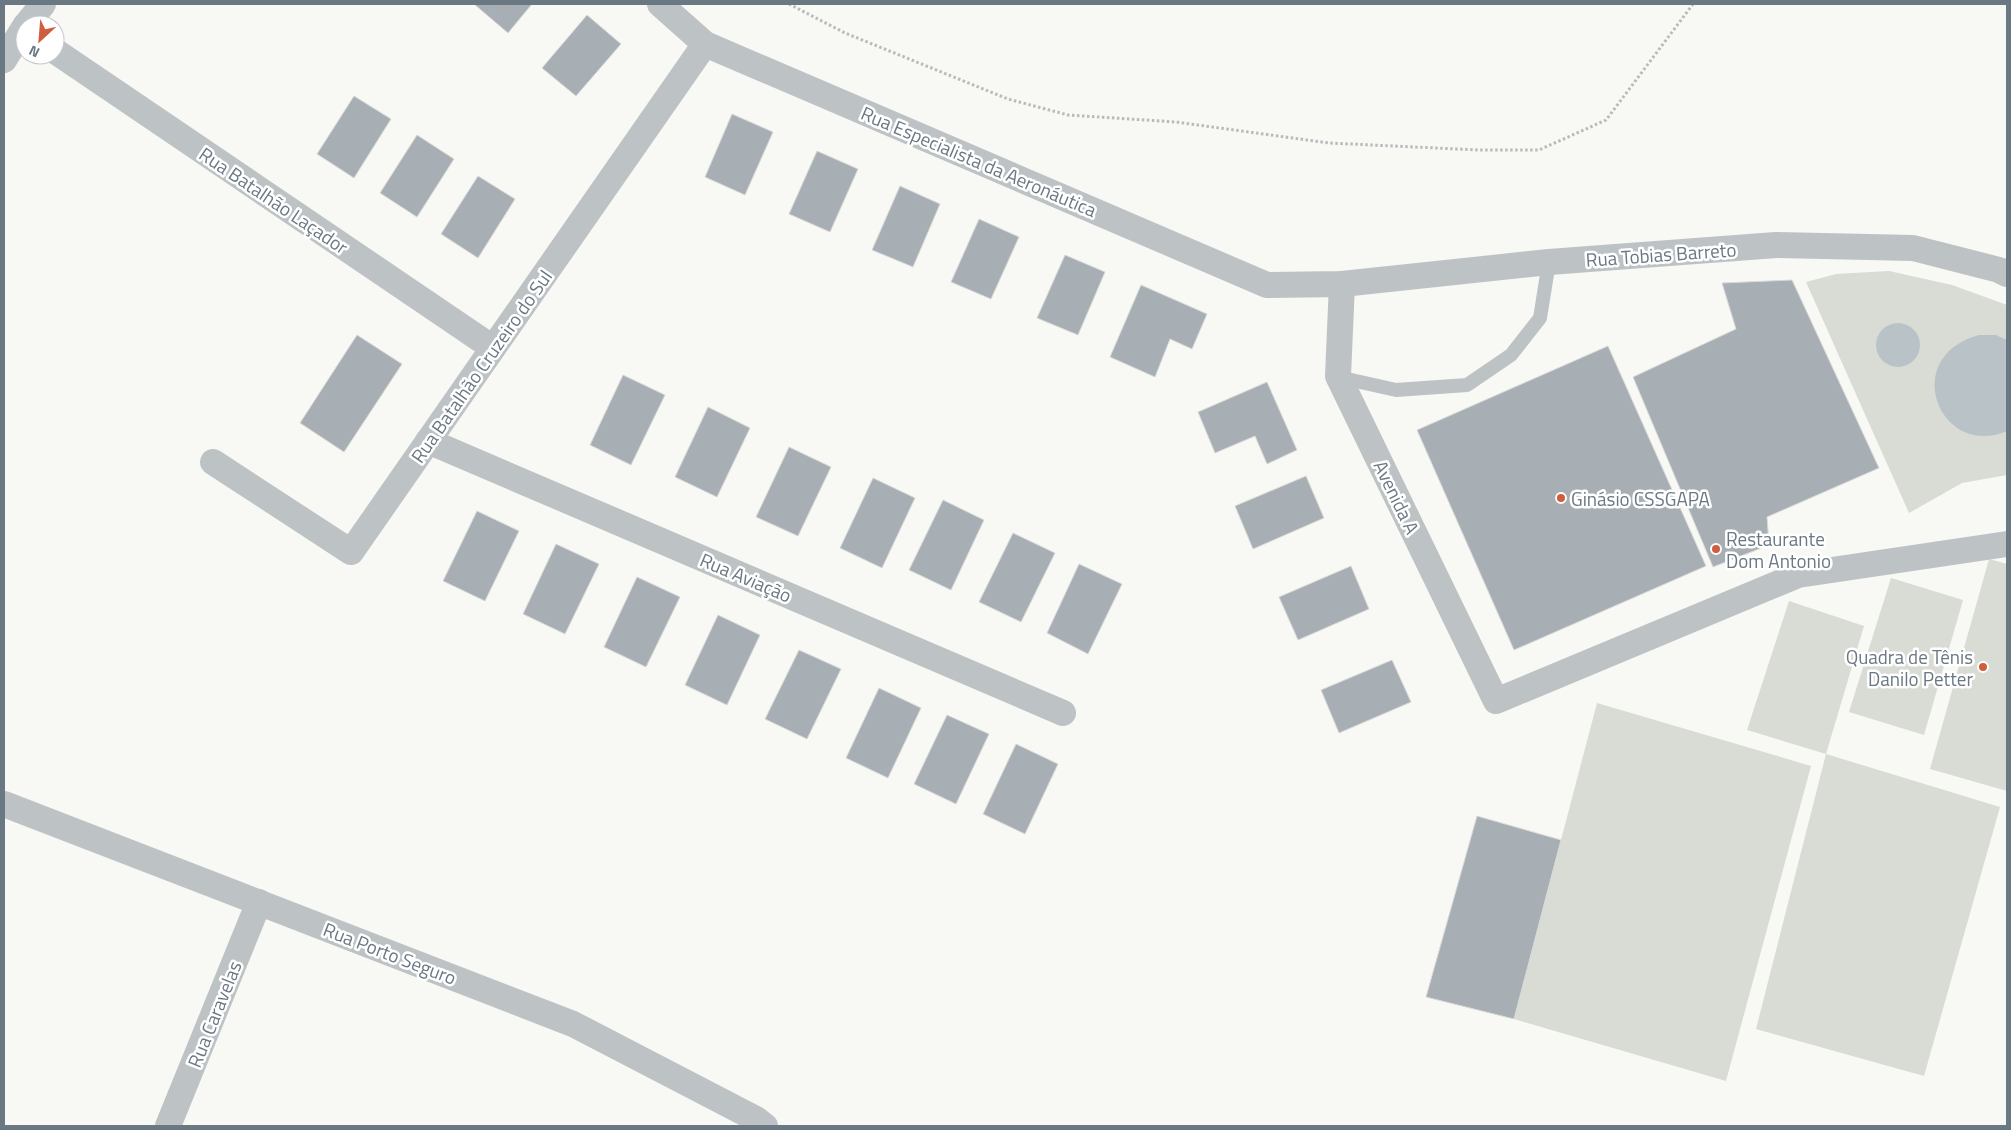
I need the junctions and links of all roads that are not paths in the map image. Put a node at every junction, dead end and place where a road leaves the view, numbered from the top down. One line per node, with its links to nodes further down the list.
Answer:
1 (44, 4): 3 (street)
2 (660, 4): 5 (street, Rua Especialista da Aeronáutica)
3 (35, 15)
4 (15, 43): 7 (street)
5 (705, 44): 10 (street, Rua Especialista da Aeronáutica); 12 (street, Rua Batalhão Cruzeiro do Sul)
6 (65, 58): 12 (street, Rua Batalhão Laçador)
7 (4, 60)
8 (1549, 262): 9 (street, Rua Tobias Barreto); 11 (street, Rua Tobias Barreto); 13 (lane)
9 (2007, 274)
10 (1312, 283): 11 (street, Rua Tobias Barreto)
11 (1342, 284): 13 (street, Avenida A)
12 (493, 348): 14 (street, Rua Batalhão Cruzeiro do Sul)
13 (1338, 376): 16 (street, Avenida A)
14 (428, 441): 15 (street, Rua Batalhão Cruzeiro do Sul); 17 (street, Rua Aviação)
15 (213, 462)
16 (2007, 544)
17 (1063, 713)
18 (4, 804): 19 (street, Rua Porto Seguro)
19 (259, 902): 20 (street, Rua Caravelas); 21 (street, Rua Porto Seguro)
20 (168, 1126)
21 (765, 1126)

